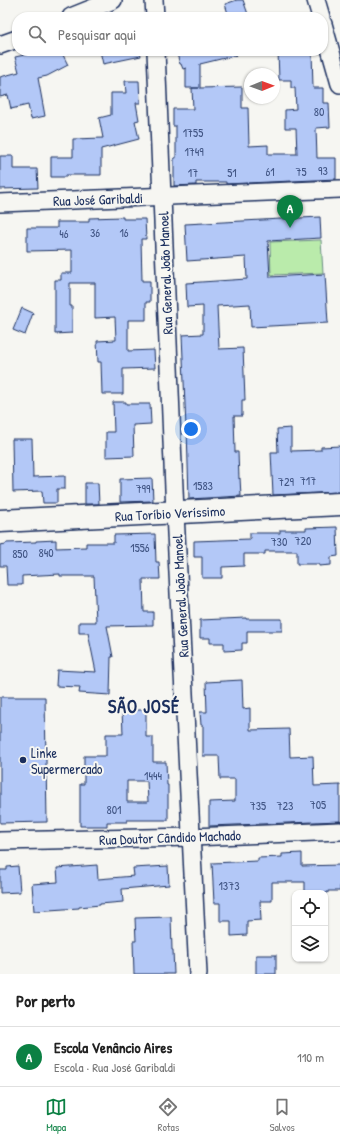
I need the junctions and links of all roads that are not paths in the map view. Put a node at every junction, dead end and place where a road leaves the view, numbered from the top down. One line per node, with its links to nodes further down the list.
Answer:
1 (113, 0): 4 (street)
2 (154, 0): 5 (street)
3 (316, 0): 6 (street)
4 (83, 12)
5 (155, 12)
6 (320, 12)
7 (12, 41): 9 (street)
8 (328, 42): 11 (street)
9 (0, 45)
10 (156, 56): 13 (street, Rua General João Manoel)
11 (340, 84)
12 (340, 189): 13 (street, Rua José Garibaldi)
13 (162, 197): 14 (street, Rua José Garibaldi); 16 (street, Rua General João Manoel)
14 (0, 203)
15 (340, 504): 16 (main road, Rua Toríbio Veríssimo)
16 (175, 513): 17 (main road, Rua Toríbio Veríssimo); 19 (street, Rua General João Manoel)
17 (0, 521)
18 (340, 830): 19 (street, Rua Doutor Cândido Machado)
19 (192, 837): 20 (street, Rua Doutor Cândido Machado); 21 (street, Rua General João Manoel)
20 (0, 841)
21 (198, 974)

